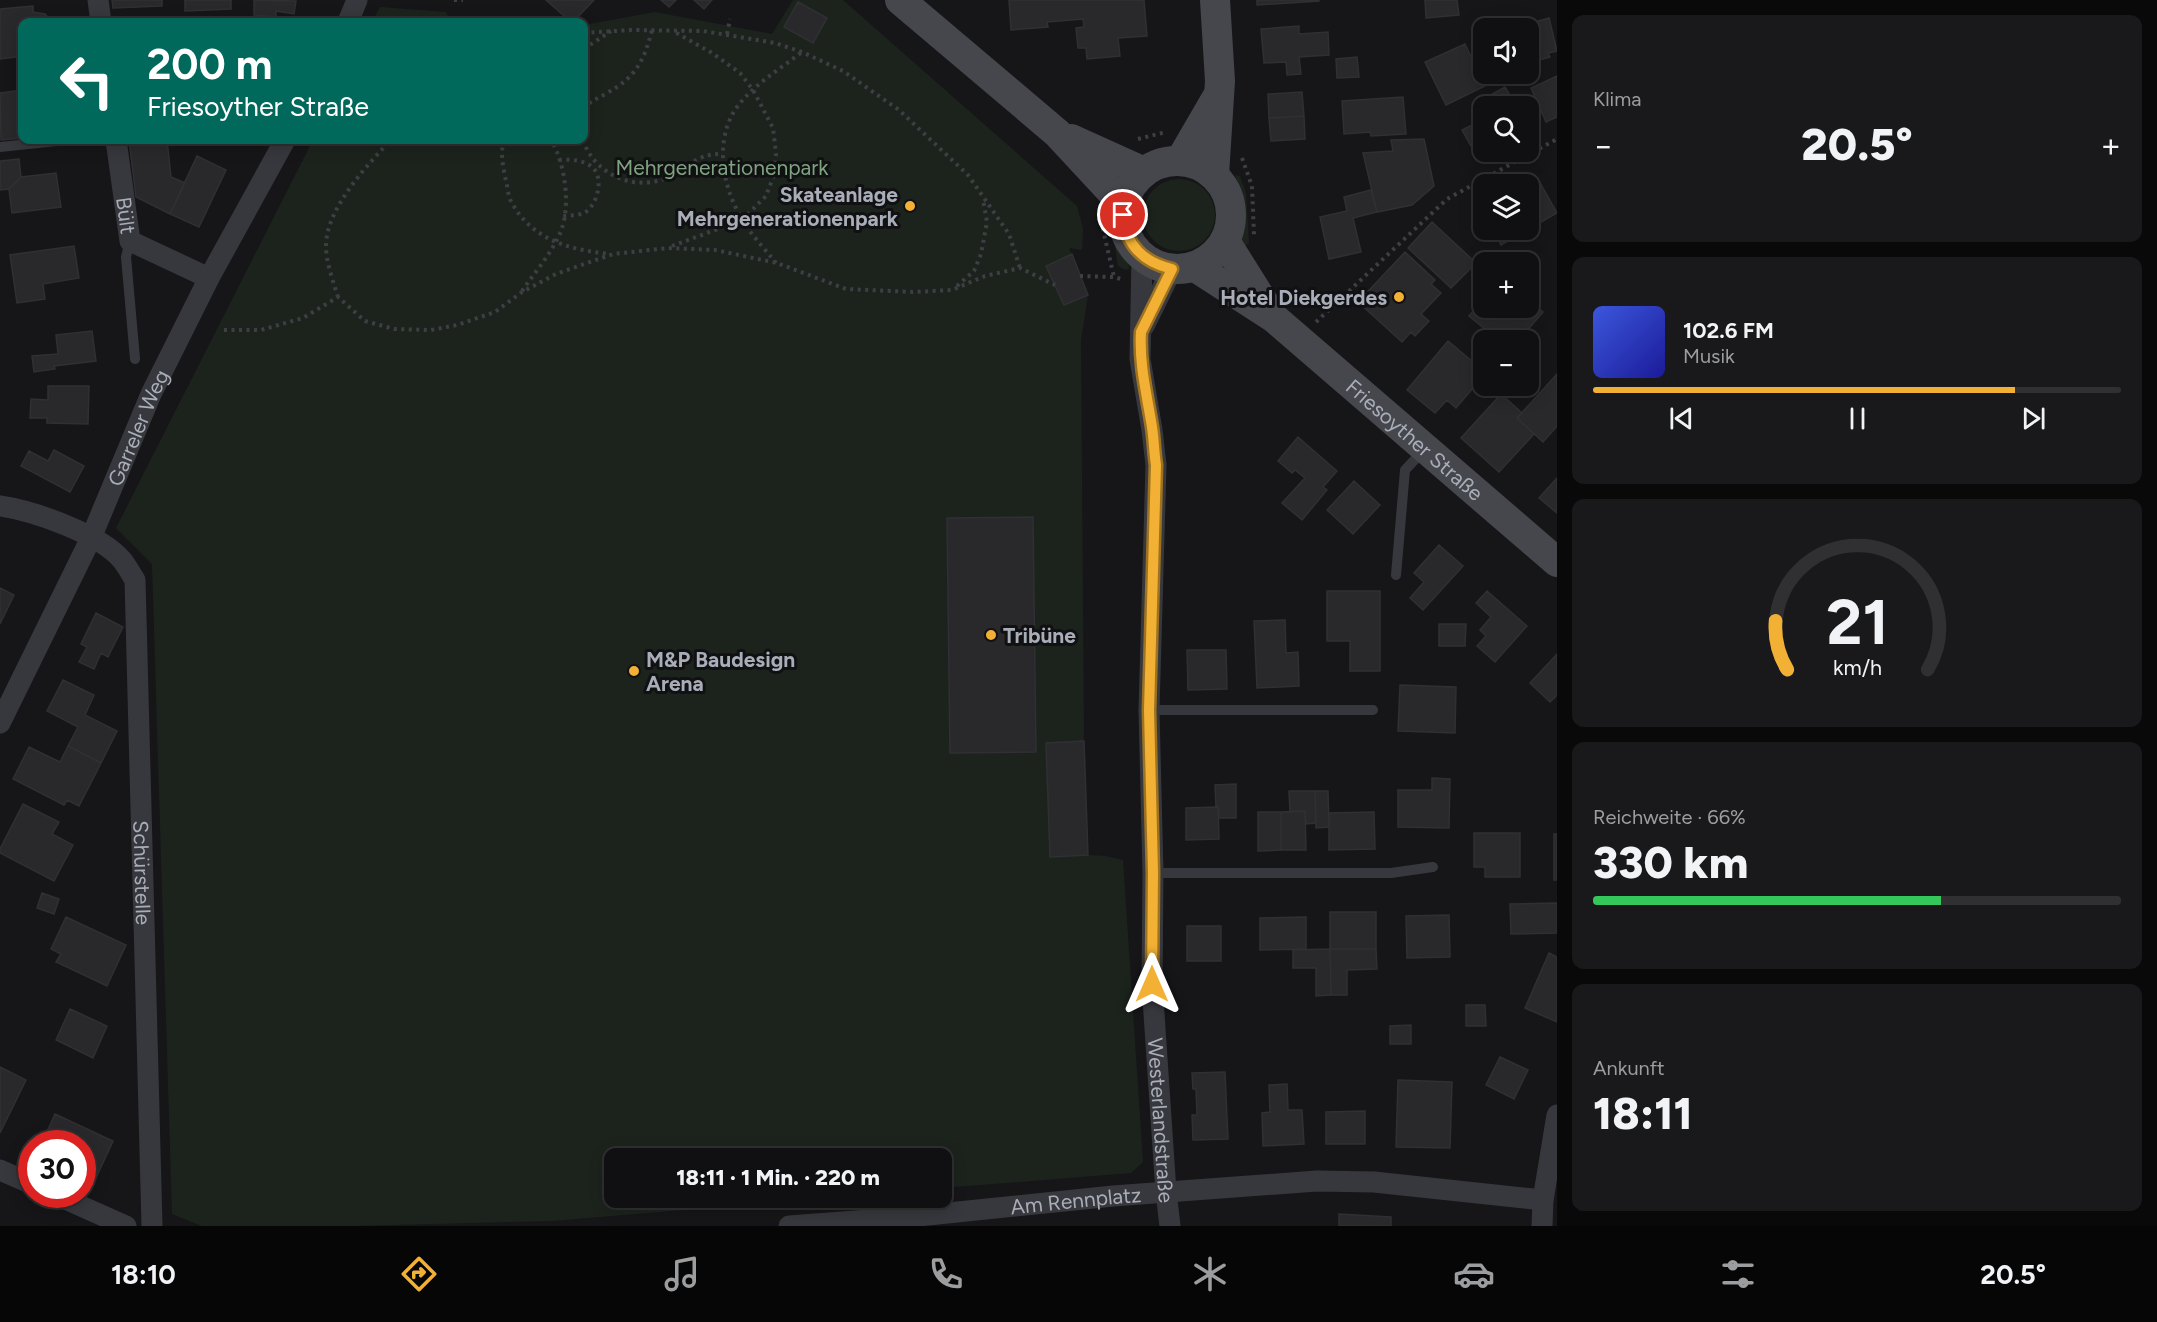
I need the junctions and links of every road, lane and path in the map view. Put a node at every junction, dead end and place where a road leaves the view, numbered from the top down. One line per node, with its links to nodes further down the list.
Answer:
1 (98, 0): 7 (street)
2 (357, 0): 8 (street)
3 (454, 0): 4 (path)
4 (463, 0)
5 (900, 0): 33 (street)
6 (1215, 0): 19 (street)
7 (100, 18)
8 (350, 18)
9 (730, 19): 14 (path)
10 (652, 30): 11 (path); 12 (path); 18 (path)
11 (672, 30): 14 (path); 17 (path)
12 (611, 31): 13 (path); 15 (path)
13 (588, 33)
14 (727, 34): 16 (path)
15 (588, 46)
16 (802, 52): 17 (path); 37 (path)
17 (753, 90): 29 (path); 40 (path)
18 (588, 103)
19 (1206, 138): 31 (street); 33 (path); 36 (street); 44 (path)
20 (1557, 139): 60 (path)
21 (28, 144): 28 (lane)
22 (118, 144): 41 (street, Bült)
23 (283, 144): 52 (street, Garreler Weg)
24 (387, 144): 56 (path)
25 (504, 144): 42 (path)
26 (553, 144): 30 (path)
27 (585, 144): 32 (path)
28 (0, 147)
29 (723, 154): 32 (path); 40 (path)
30 (559, 160): 34 (path); 39 (path)
31 (1180, 161): 35 (street); 36 (street)
32 (599, 166): 34 (path)
33 (1107, 169): 35 (street); 38 (street); 51 (path)
34 (594, 170): 39 (path)
35 (1144, 172): 38 (street)
36 (1214, 174): 44 (street)
37 (982, 195): 47 (path); 54 (path)
38 (1123, 204): 49 (street)
39 (563, 216): 42 (path)
40 (742, 220): 43 (path); 46 (path)
41 (130, 241): 52 (street, Bült); 61 (lane)
42 (555, 243): 45 (path); 55 (path)
43 (668, 248): 45 (path); 46 (path)
44 (1232, 253): 48 (street); 57 (street, Friesoyther Straße)
45 (613, 254): 55 (path)
46 (777, 263): 54 (path)
47 (1020, 268): 53 (path); 54 (path)
48 (1184, 268): 49 (street, Friesoyther Straße); 57 (street, Friesoyther Straße); 59 (street, Westerlandstraße)
49 (1141, 271): 51 (path); 59 (street, Westerlandstraße)
50 (1080, 276): 51 (path)
51 (1114, 276)
52 (209, 278): 64 (street, Garreler Weg)
53 (1055, 285)
54 (952, 290)
55 (522, 292): 56 (path)
56 (338, 297): 58 (path)
57 (1274, 318): 60 (street, Friesoyther Straße)
58 (224, 330)
59 (1141, 332): 67 (street, Westerlandstraße)
60 (1298, 339): 62 (street, Friesoyther Straße)
61 (135, 358)
62 (1426, 447): 65 (street, Friesoyther Straße); 66 (lane)
63 (0, 506): 64 (street, Schürstelle)
64 (91, 538): 69 (street, Garreler Weg); 80 (street, Schürstelle)
65 (1557, 562)
66 (1396, 575)
67 (1149, 710): 68 (lane); 71 (street, Westerlandstraße)
68 (1373, 710)
69 (0, 723)
70 (1433, 867): 71 (lane)
71 (1153, 873): 75 (street, Westerlandstraße)
72 (1557, 1115): 76 (street)
73 (0, 1170): 74 (street)
74 (18, 1178)
75 (1166, 1192): 76 (street, Am Rennplatz); 78 (street, Am Rennplatz); 82 (street, Westerlandstraße)
76 (1543, 1200): 83 (street)
77 (86, 1208): 79 (street)
78 (909, 1221): 81 (street, Am Rennplatz)
79 (126, 1226)
80 (152, 1226)
81 (789, 1226)
82 (1170, 1226)
83 (1542, 1226)

